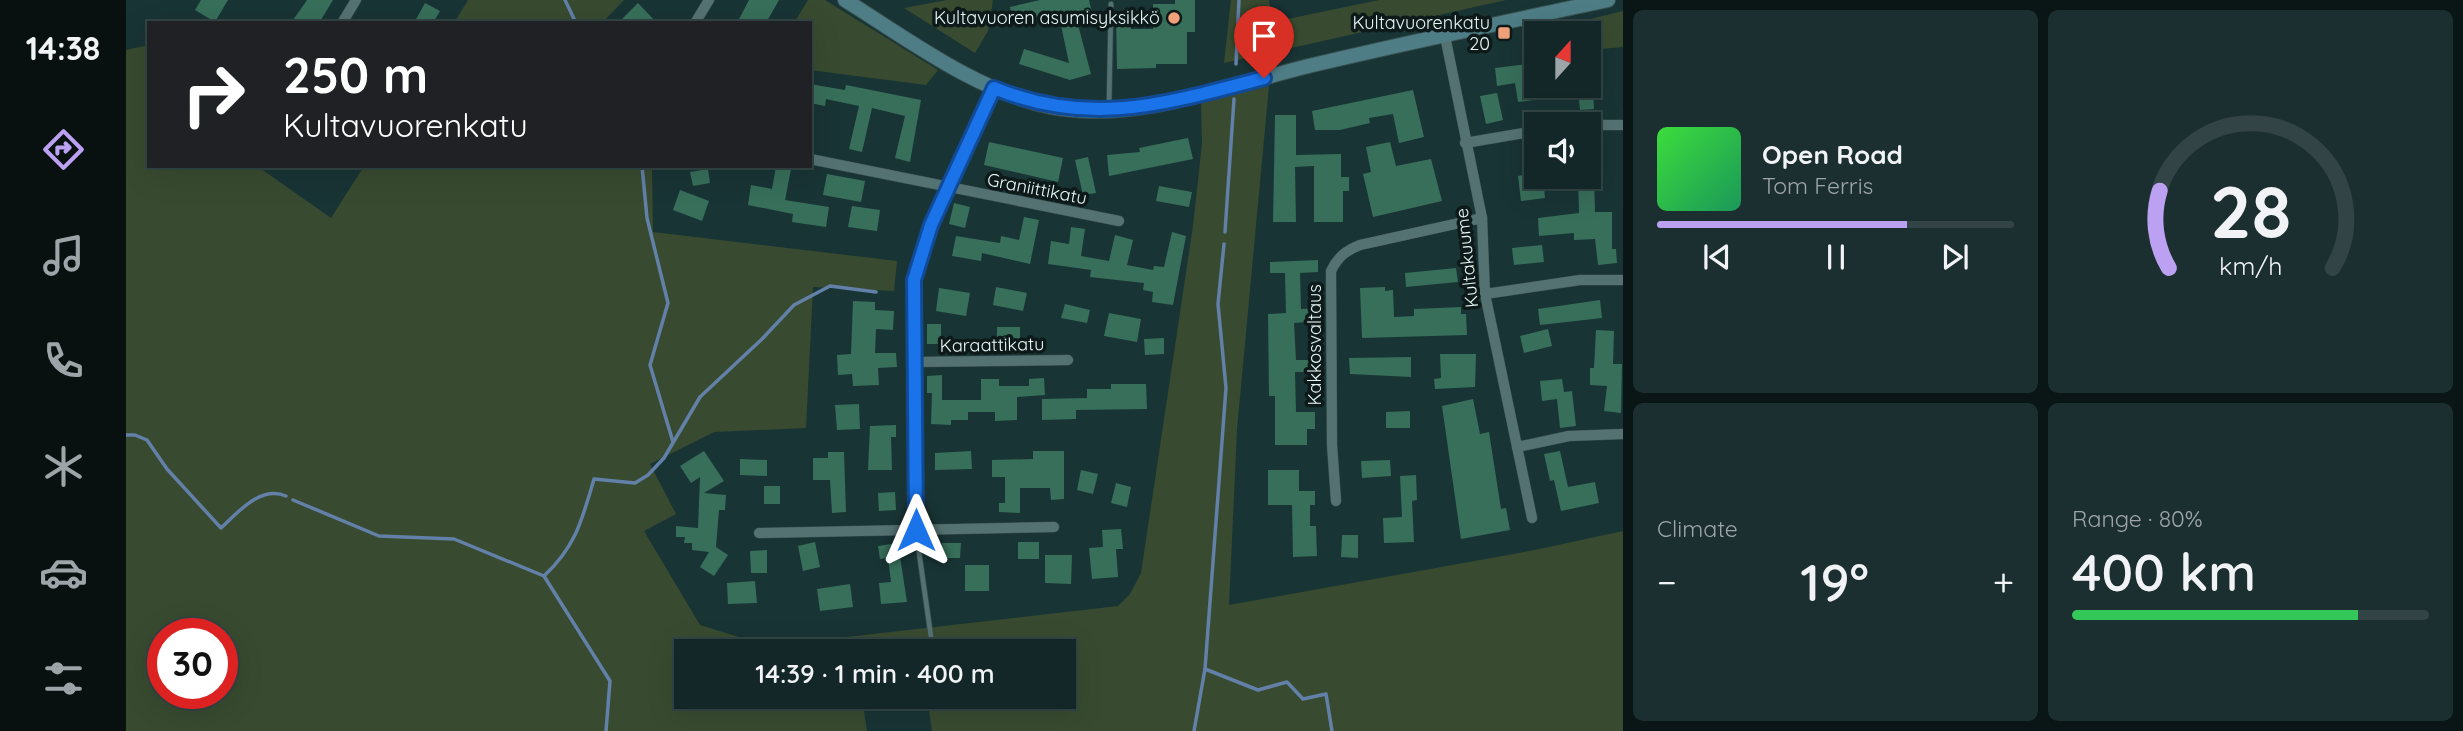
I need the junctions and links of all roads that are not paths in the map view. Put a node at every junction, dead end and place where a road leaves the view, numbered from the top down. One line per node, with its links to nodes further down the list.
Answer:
1 (356, 0): 6 (street)
2 (709, 0): 7 (street)
3 (845, 0): 9 (street)
4 (1608, 0): 8 (street)
5 (1111, 4): 10 (lane)
6 (343, 21)
7 (696, 21)
8 (1446, 36): 10 (street); 14 (street, Kultakuume)
9 (994, 88): 10 (street); 16 (street)
10 (1109, 111)
11 (1601, 125): 12 (street)
12 (1623, 125)
13 (1524, 133): 14 (street)
14 (1465, 143): 17 (street, Kultakuume)
15 (812, 159): 16 (street, Graniittikatu)
16 (948, 188): 18 (street, Graniittikatu); 22 (street)
17 (1482, 218): 20 (street, Kultakuume); 25 (street, Kakkosvaltaus)
18 (1119, 221)
19 (1623, 280): 20 (street)
20 (1485, 294): 24 (street, Kultakuume)
21 (1068, 360): 22 (street, Karaattikatu)
22 (915, 362): 28 (street)
23 (1623, 434): 24 (street)
24 (1517, 447): 26 (street, Kultakuume)
25 (1336, 501)
26 (1532, 518)
27 (1054, 527): 28 (street)
28 (916, 530): 29 (street); 30 (lane)
29 (759, 533)
30 (931, 639)

